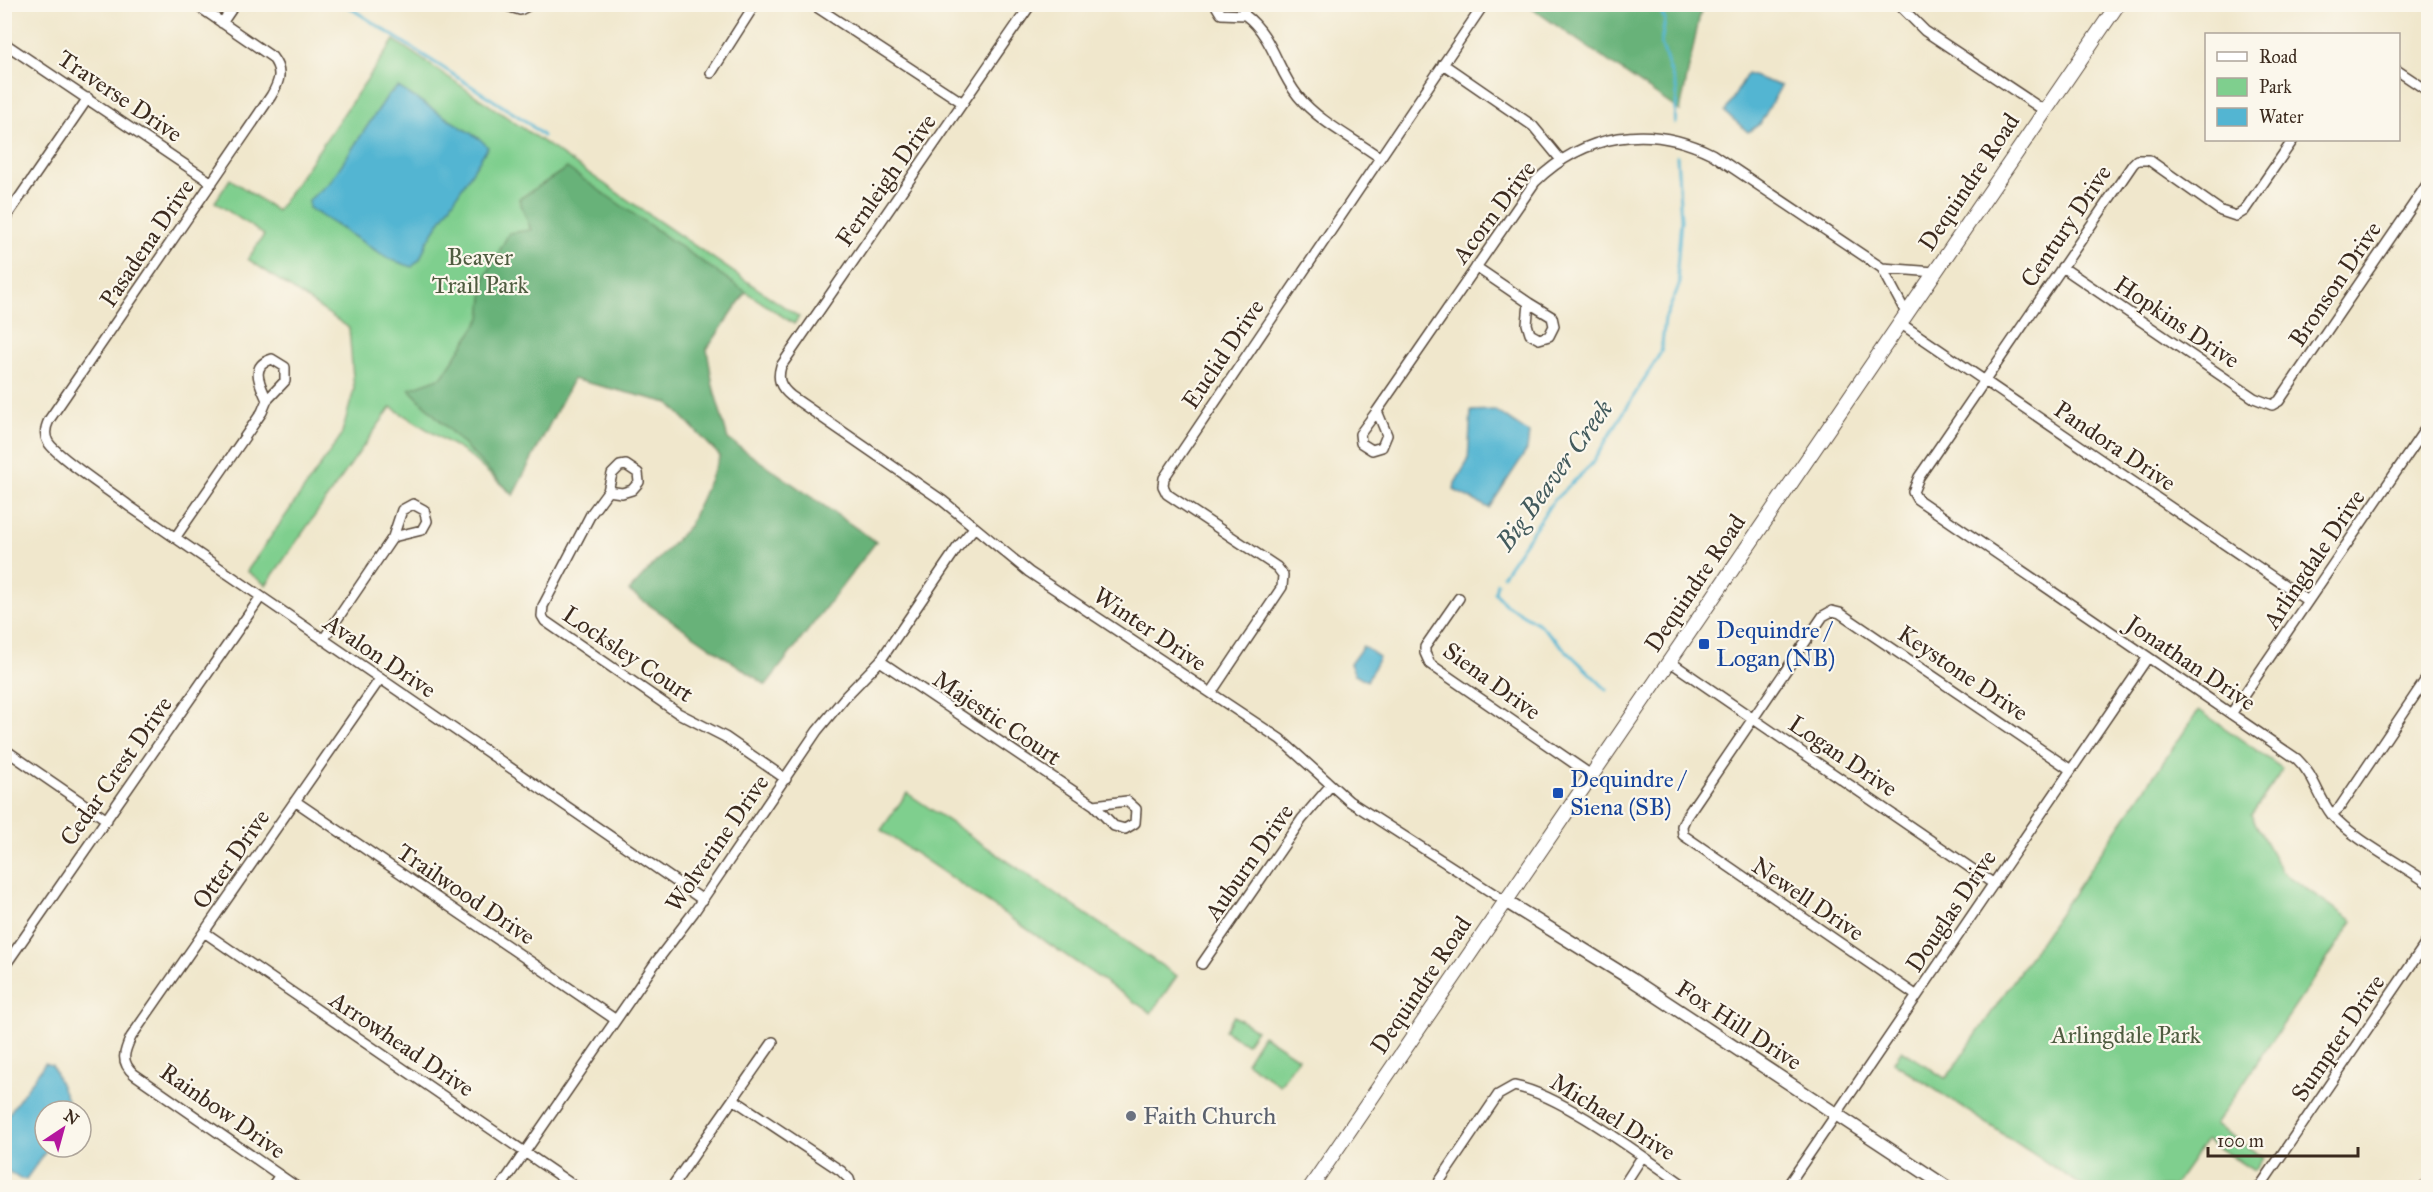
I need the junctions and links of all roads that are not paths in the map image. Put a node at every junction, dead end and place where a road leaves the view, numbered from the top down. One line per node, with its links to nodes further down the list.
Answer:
1 (195, 4): 14 (street)
2 (235, 4): 14 (street)
3 (500, 4): 4 (street)
4 (531, 4)
5 (755, 4): 18 (street)
6 (812, 4): 21 (street)
7 (1031, 4): 21 (street, Fernleigh Drive)
8 (1215, 4): 13 (street)
9 (1242, 4): 13 (street)
10 (1484, 4): 16 (street, Euclid Drive)
11 (1898, 4): 22 (street)
12 (2118, 4): 22 (main road, Dequindre Road)
13 (1245, 15): 24 (street)
14 (222, 23): 26 (street, Pasadena Drive)
15 (4, 44): 20 (street, Traverse Drive)
16 (1443, 64): 24 (street, Euclid Drive); 25 (street)
17 (2400, 72): 19 (street)
18 (711, 73)
19 (2428, 91)
20 (88, 98): 26 (street, Traverse Drive); 28 (street)
21 (963, 104): 35 (street, Fernleigh Drive)
22 (2045, 111): 32 (main road, Dequindre Road)
23 (2292, 141): 30 (street, Century Drive)
24 (1379, 157): 56 (street, Euclid Drive)
25 (1561, 160): 29 (street, Acorn Drive); 31 (street, Acorn Drive)
26 (212, 183): 41 (street, Pasadena Drive)
27 (2428, 183): 38 (street, Bronson Drive)
28 (4, 219)
29 (1476, 267): 33 (street); 39 (street, Acorn Drive)
30 (2061, 267): 36 (street, Century Drive); 38 (street, Hopkins Drive)
31 (1882, 268): 32 (street, Acorn Drive); 34 (street, Acorn Drive)
32 (1935, 272): 34 (main road, Dequindre Road)
33 (1529, 303)
34 (1903, 318): 36 (street, Pandora Drive); 53 (main road, Dequindre Road)
35 (779, 380): 44 (street, Winter Drive)
36 (1985, 380): 43 (street, Century Drive); 49 (street, Pandora Drive)
37 (267, 400): 46 (street)
38 (2272, 405)
39 (1377, 411)
40 (2428, 425): 49 (street, Arlingdale Drive)
41 (45, 434): 46 (street, Avalon Drive)
42 (608, 490): 62 (street, Locksley Court)
43 (1913, 492): 51 (street, Jonathan Drive)
44 (974, 528): 52 (street, Wolverine Drive); 56 (street, Winter Drive)
45 (393, 537): 50 (street)
46 (175, 538): 47 (street, Avalon Drive)
47 (260, 598): 50 (street, Avalon Drive); 67 (street, Cedar Crest Drive)
48 (1458, 598): 61 (street, Siena Drive)
49 (2308, 601): 57 (street, Arlingdale Drive)
50 (323, 640): 55 (street, Avalon Drive)
51 (2148, 657): 57 (street, Jonathan Drive); 60 (street, Douglas Drive)
52 (880, 661): 62 (street, Wolverine Drive); 65 (street, Majestic Court)
53 (1669, 661): 58 (street, Logan Drive); 61 (main road, Dequindre Road)
54 (2428, 676): 66 (street)
55 (380, 679): 64 (street, Otter Drive); 70 (street, Avalon Drive)
56 (1211, 693): 63 (street, Winter Drive)
57 (2231, 714): 66 (street, Jonathan Drive)
58 (1754, 719): 60 (street, Keystone Drive); 69 (street, Logan Drive); 76 (street, Newell Drive)
59 (4, 749): 67 (street)
60 (2071, 770): 69 (street, Douglas Drive)
61 (1591, 776): 71 (main road, Dequindre Road)
62 (786, 779): 70 (street, Wolverine Drive)
63 (1331, 785): 71 (street, Winter Drive); 74 (street, Auburn Drive)
64 (295, 801): 72 (street, Otter Drive); 77 (street, Trailwood Drive)
65 (1094, 805)
66 (2332, 814): 68 (street, Jonathan Drive)
67 (107, 820): 75 (street, Cedar Crest Drive)
68 (2428, 883)
69 (1994, 884): 76 (street, Douglas Drive)
70 (703, 900): 77 (street, Wolverine Drive)
71 (1505, 901): 81 (street, Fox Hill Drive); 92 (main road, Dequindre Road)
72 (204, 932): 79 (street, Otter Drive); 82 (street, Arrowhead Drive)
73 (2428, 940): 98 (street, Sumpter Drive)
74 (1202, 964)
75 (4, 967)
76 (1917, 996): 81 (street, Douglas Drive)
77 (616, 1020): 82 (street, Wolverine Drive)
78 (773, 1042): 80 (street)
79 (126, 1066): 84 (street, Rainbow Drive)
80 (733, 1099): 90 (street); 91 (street)
81 (1835, 1113): 96 (street, Douglas Drive); 97 (street, Fox Hill Drive)
82 (525, 1152): 88 (street, Wolverine Drive); 89 (street, Arrowhead Drive)
83 (1642, 1157): 93 (street, Michael Drive); 94 (street); 95 (street, Michael Drive)
84 (280, 1175): 86 (street, Rainbow Drive); 87 (street)
85 (2428, 1182): 99 (street)
86 (297, 1187)
87 (272, 1188)
88 (500, 1188)
89 (577, 1188)
90 (671, 1188)
91 (852, 1188)
92 (1310, 1188)
93 (1434, 1188)
94 (1622, 1188)
95 (1688, 1188)
96 (1786, 1188)
97 (1948, 1188)
98 (2259, 1188)
99 (2424, 1188)

